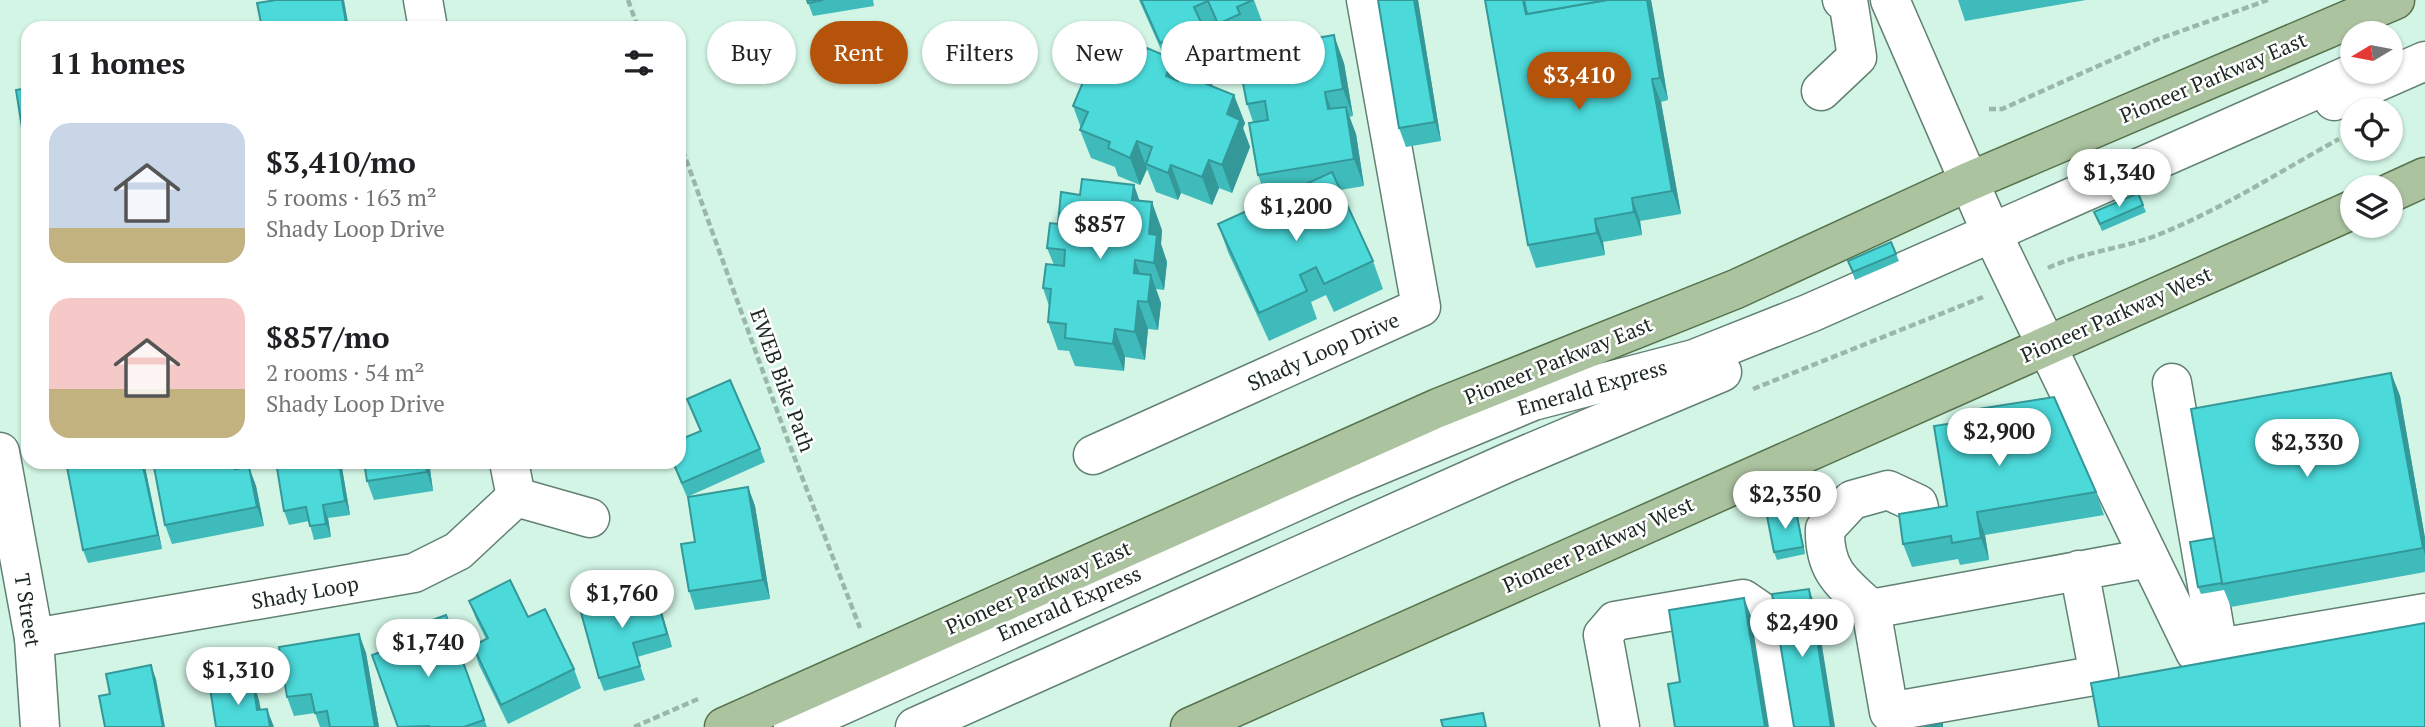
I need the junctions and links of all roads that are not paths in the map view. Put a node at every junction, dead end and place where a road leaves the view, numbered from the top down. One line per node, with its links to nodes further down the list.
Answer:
1 (423, 0): 6 (street)
2 (1366, 0): 20 (street, Shady Loop Drive)
3 (1842, 0): 11 (street)
4 (1890, 0): 13 (street)
5 (2395, 0): 13 (main road, Pioneer Parkway East)
6 (427, 21)
7 (2425, 44): 8 (street)
8 (2403, 52)
9 (2425, 61): 16 (street, Emerald Express)
10 (2340, 79): 16 (street, Emerald Express)
11 (1821, 91)
12 (2425, 177): 14 (main road)
13 (1968, 182): 16 (street); 31 (main road, Pioneer Parkway East)
14 (2403, 186)
15 (2340, 214): 17 (main road, Pioneer Parkway West)
16 (1995, 240): 17 (street); 32 (street, Emerald Express); 33 (street, Emerald Express)
17 (2045, 346): 23 (street); 34 (main road, Pioneer Parkway West)
18 (2172, 383): 29 (street)
19 (0, 452): 28 (street, T Street)
20 (1093, 455)
21 (513, 480): 22 (street); 28 (street, Shady Loop)
22 (590, 518)
23 (2149, 558): 25 (street); 29 (street)
24 (1937, 564): 25 (street); 26 (street); 26 (street)
25 (2080, 570): 26 (street)
26 (1871, 609)
27 (2425, 613): 29 (street)
28 (34, 638): 30 (street, T Street)
29 (2218, 648)
30 (40, 727)
31 (723, 727)
32 (793, 727)
33 (915, 727)
34 (1190, 727)
35 (1620, 727): 36 (street)
36 (1779, 727)

